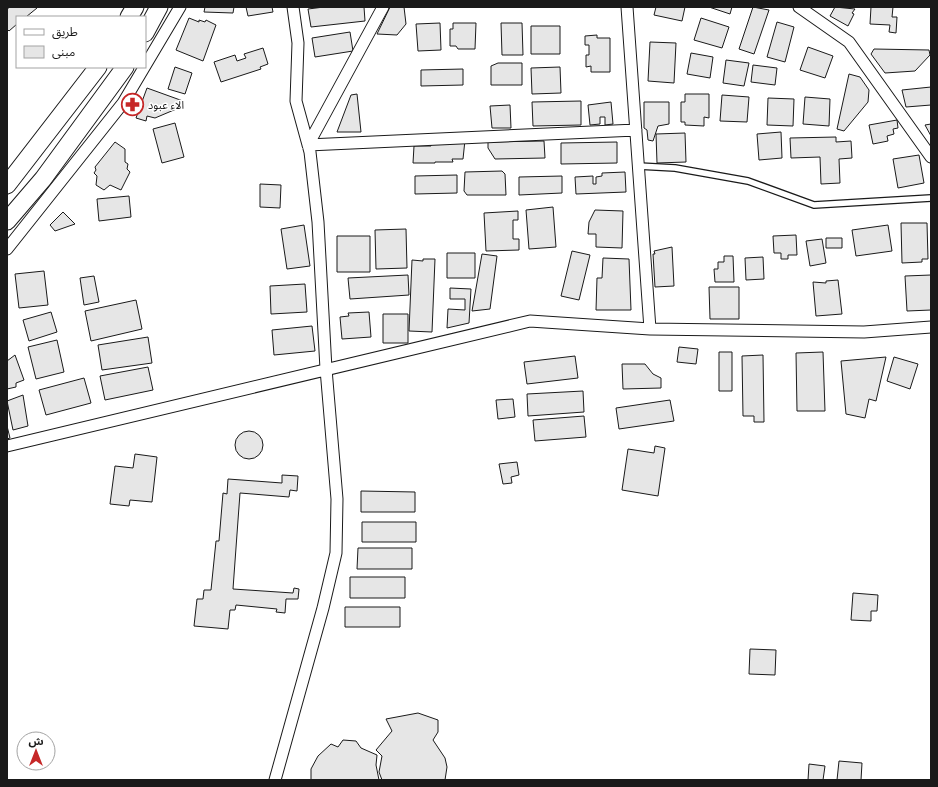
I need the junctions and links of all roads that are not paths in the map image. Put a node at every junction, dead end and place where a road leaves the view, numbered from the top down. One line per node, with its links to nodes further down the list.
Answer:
1 (134, 7): 8 (main road)
2 (159, 7): 9 (main road)
3 (180, 7): 10 (street)
4 (293, 7): 15 (street)
5 (383, 7): 15 (street)
6 (627, 7): 14 (street)
7 (799, 7): 16 (street)
8 (130, 16)
9 (146, 31)
10 (146, 64)
11 (97, 68): 18 (main road)
12 (124, 68): 20 (main road)
13 (144, 68): 21 (street)
14 (636, 130): 15 (street); 17 (street)
15 (308, 145): 24 (street)
16 (931, 157)
17 (638, 166): 19 (lane); 23 (street)
18 (7, 185)
19 (931, 198)
20 (7, 221)
21 (7, 249)
22 (931, 327): 23 (street)
23 (650, 329): 24 (street)
24 (326, 369): 25 (street); 26 (street)
25 (7, 446)
26 (275, 780)

